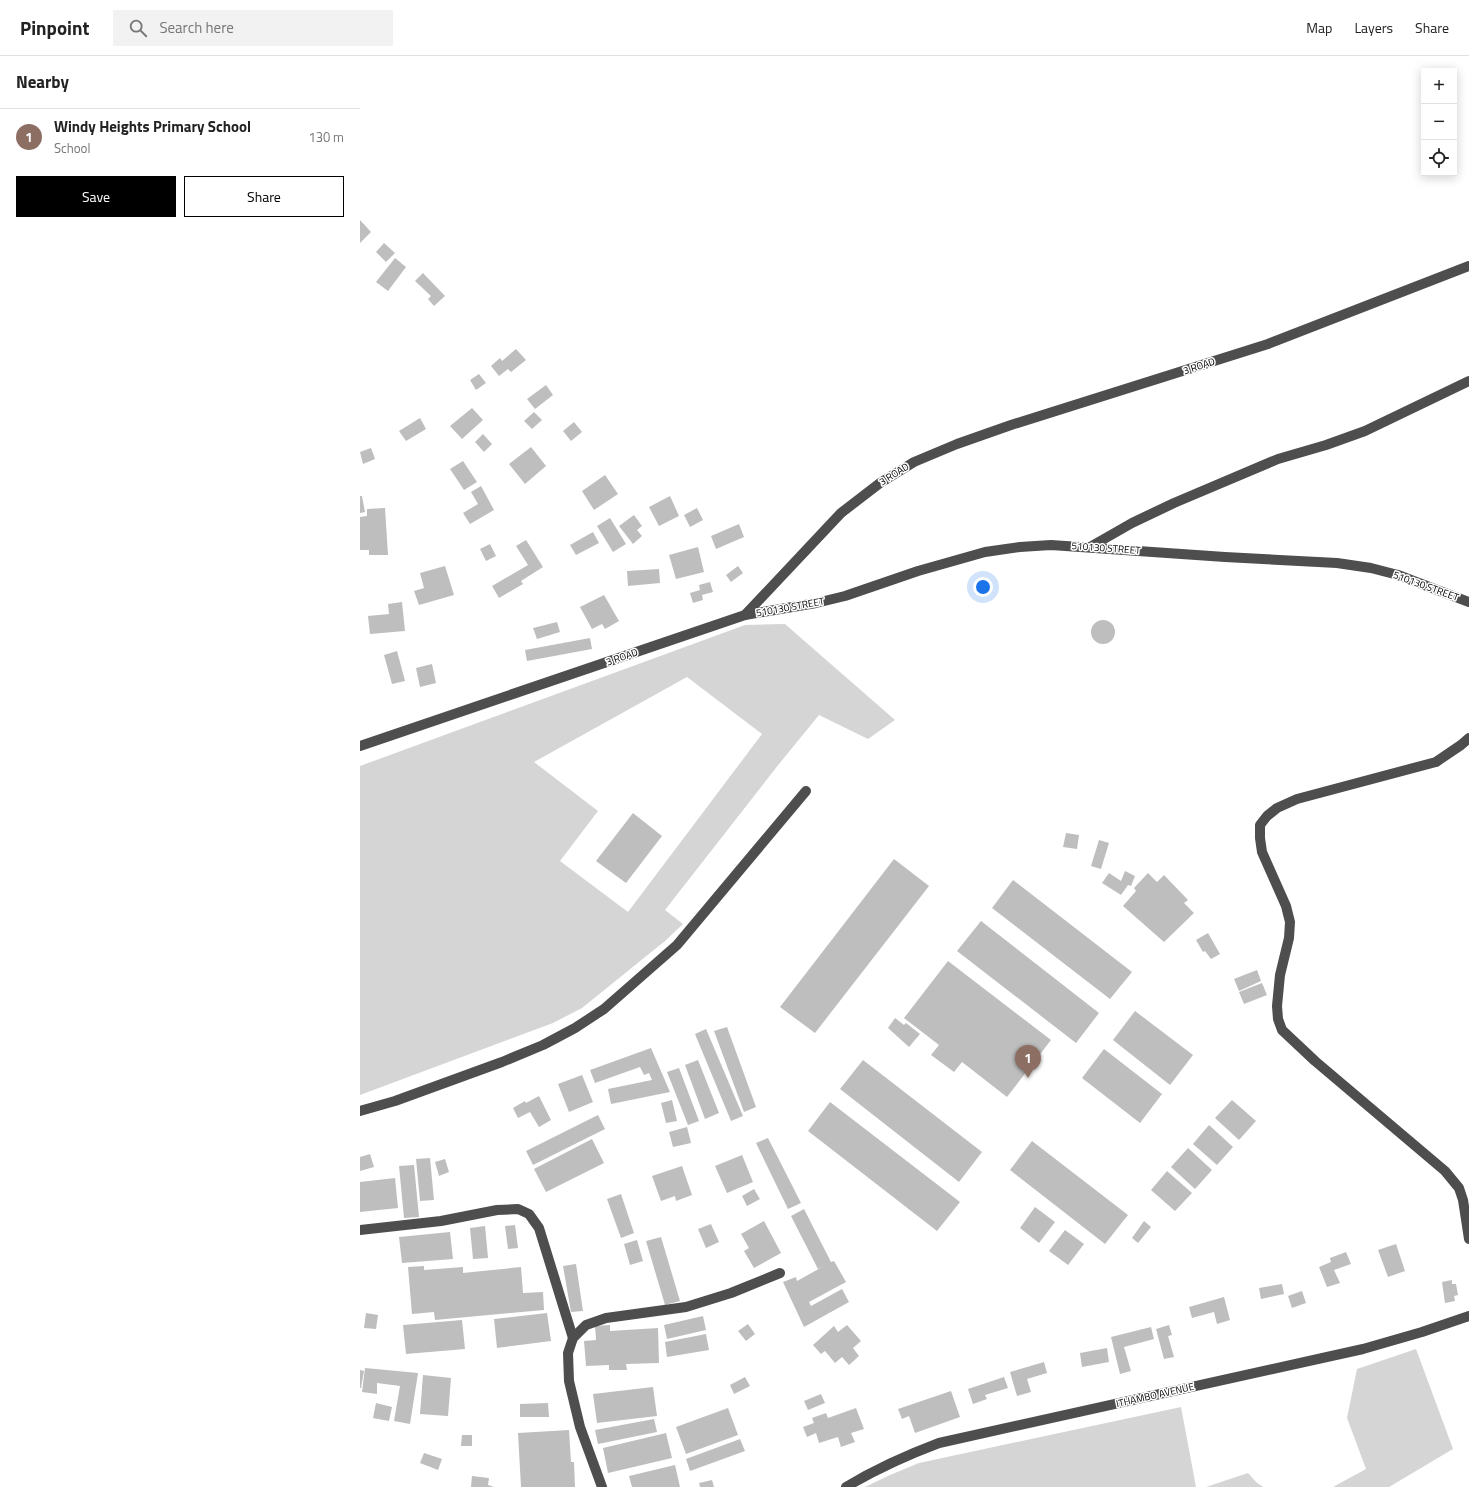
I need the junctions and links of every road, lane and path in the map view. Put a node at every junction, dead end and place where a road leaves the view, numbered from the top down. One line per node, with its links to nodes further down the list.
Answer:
1 (1469, 266): 5 (street, 3 ROAD)
2 (1469, 381): 3 (street)
3 (1090, 547): 4 (street, 510130 STREET); 5 (street, 510130 STREET)
4 (1469, 602)
5 (745, 615): 7 (street, 3 ROAD)
6 (1469, 738): 11 (street)
7 (360, 746)
8 (806, 791): 9 (street)
9 (360, 1111)
10 (360, 1230): 14 (street)
11 (1469, 1239)
12 (780, 1273): 14 (street)
13 (1469, 1316): 16 (street, ITHAMBO AVENUE)
14 (573, 1338): 15 (street)
15 (602, 1487)
16 (846, 1487)

